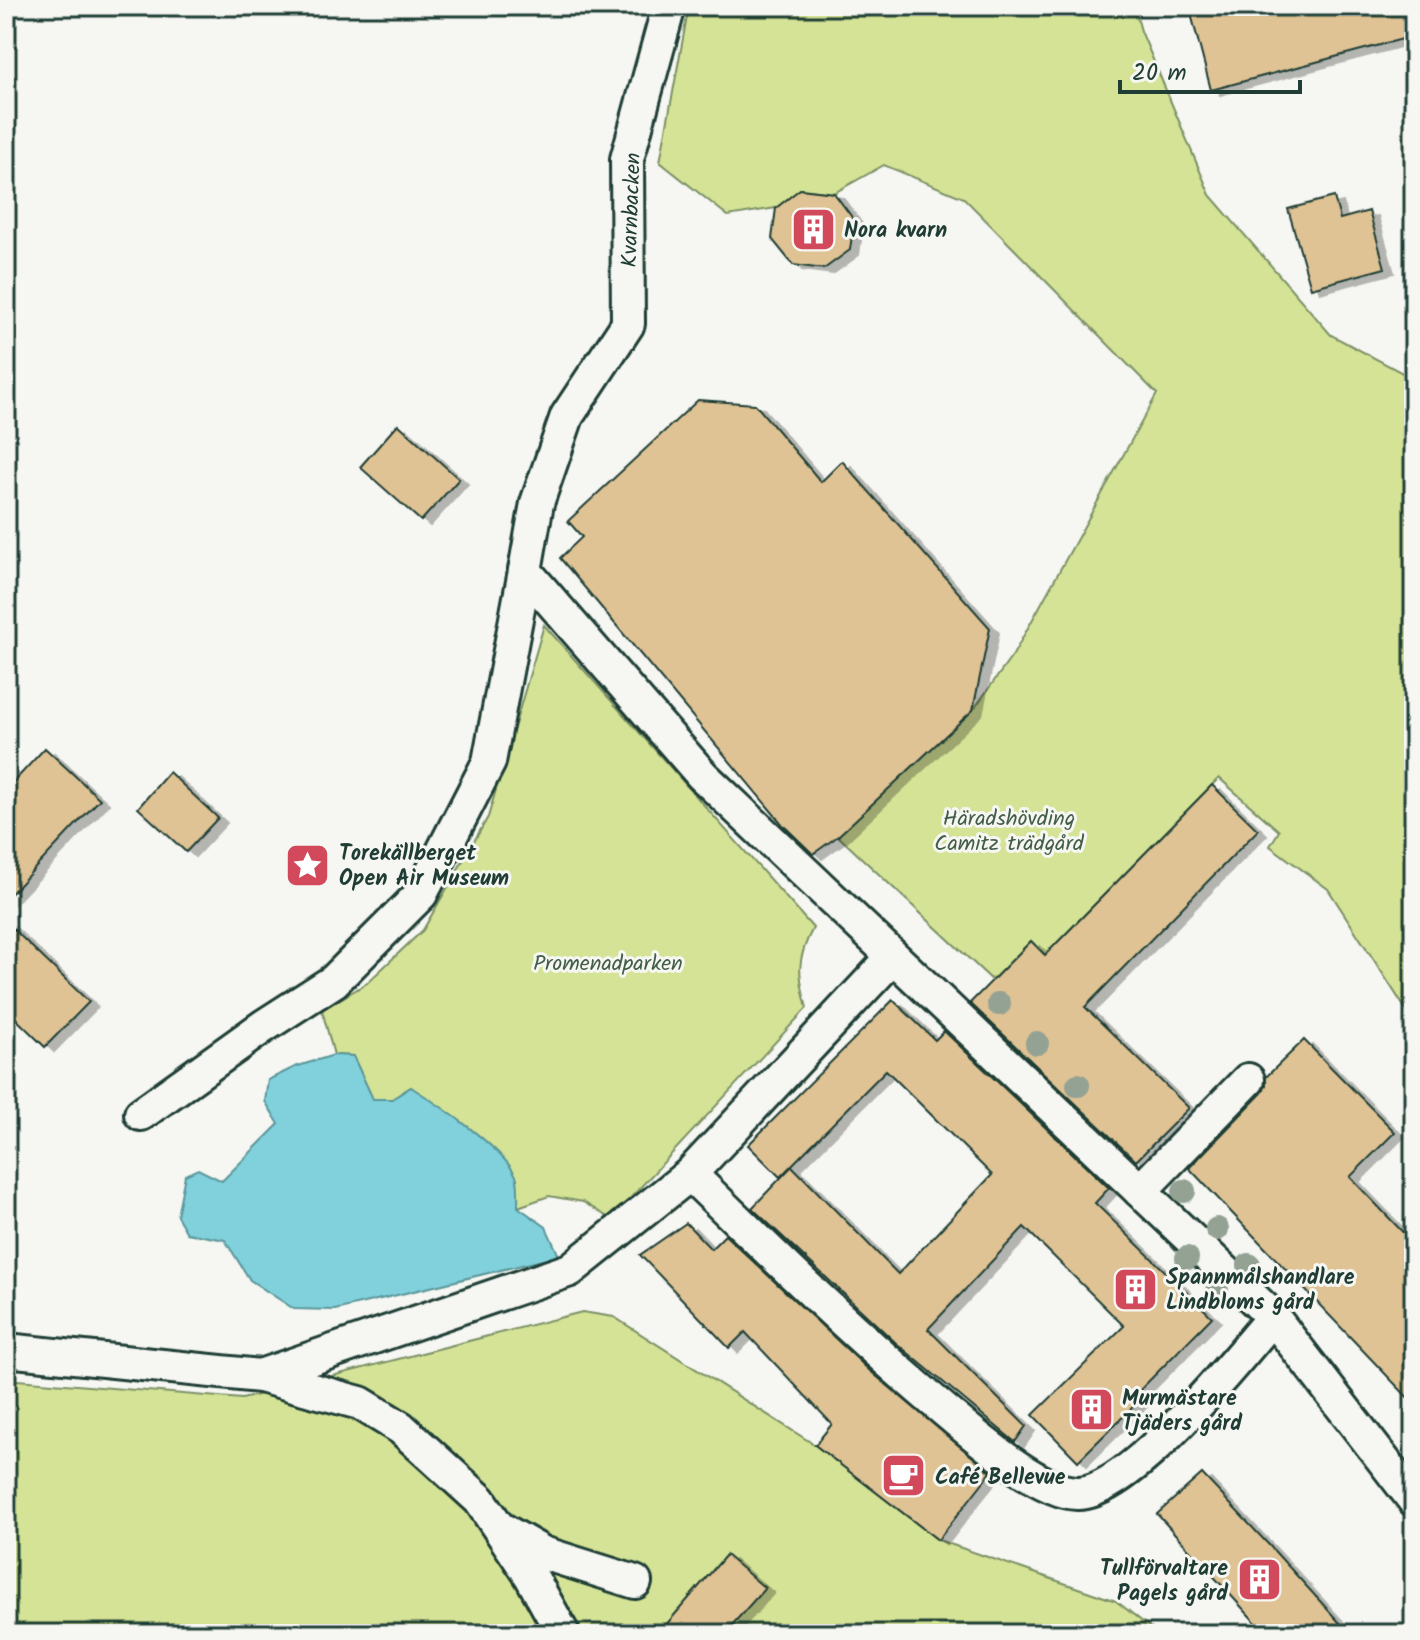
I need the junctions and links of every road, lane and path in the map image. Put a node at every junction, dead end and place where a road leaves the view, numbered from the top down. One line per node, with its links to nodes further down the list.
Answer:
1 (669, 6): 2 (lane, Kvarnbacken)
2 (525, 571): 3 (lane); 5 (lane)
3 (892, 958): 6 (lane); 7 (lane)
4 (1248, 1080): 7 (lane)
5 (141, 1114)
6 (690, 1174): 8 (lane); 10 (lane)
7 (1140, 1191): 8 (lane)
8 (1273, 1317): 11 (lane)
9 (6, 1350): 10 (lane)
10 (260, 1376): 12 (lane)
11 (1414, 1500)
12 (497, 1527): 13 (lane); 14 (lane)
13 (635, 1582)
14 (563, 1634)

